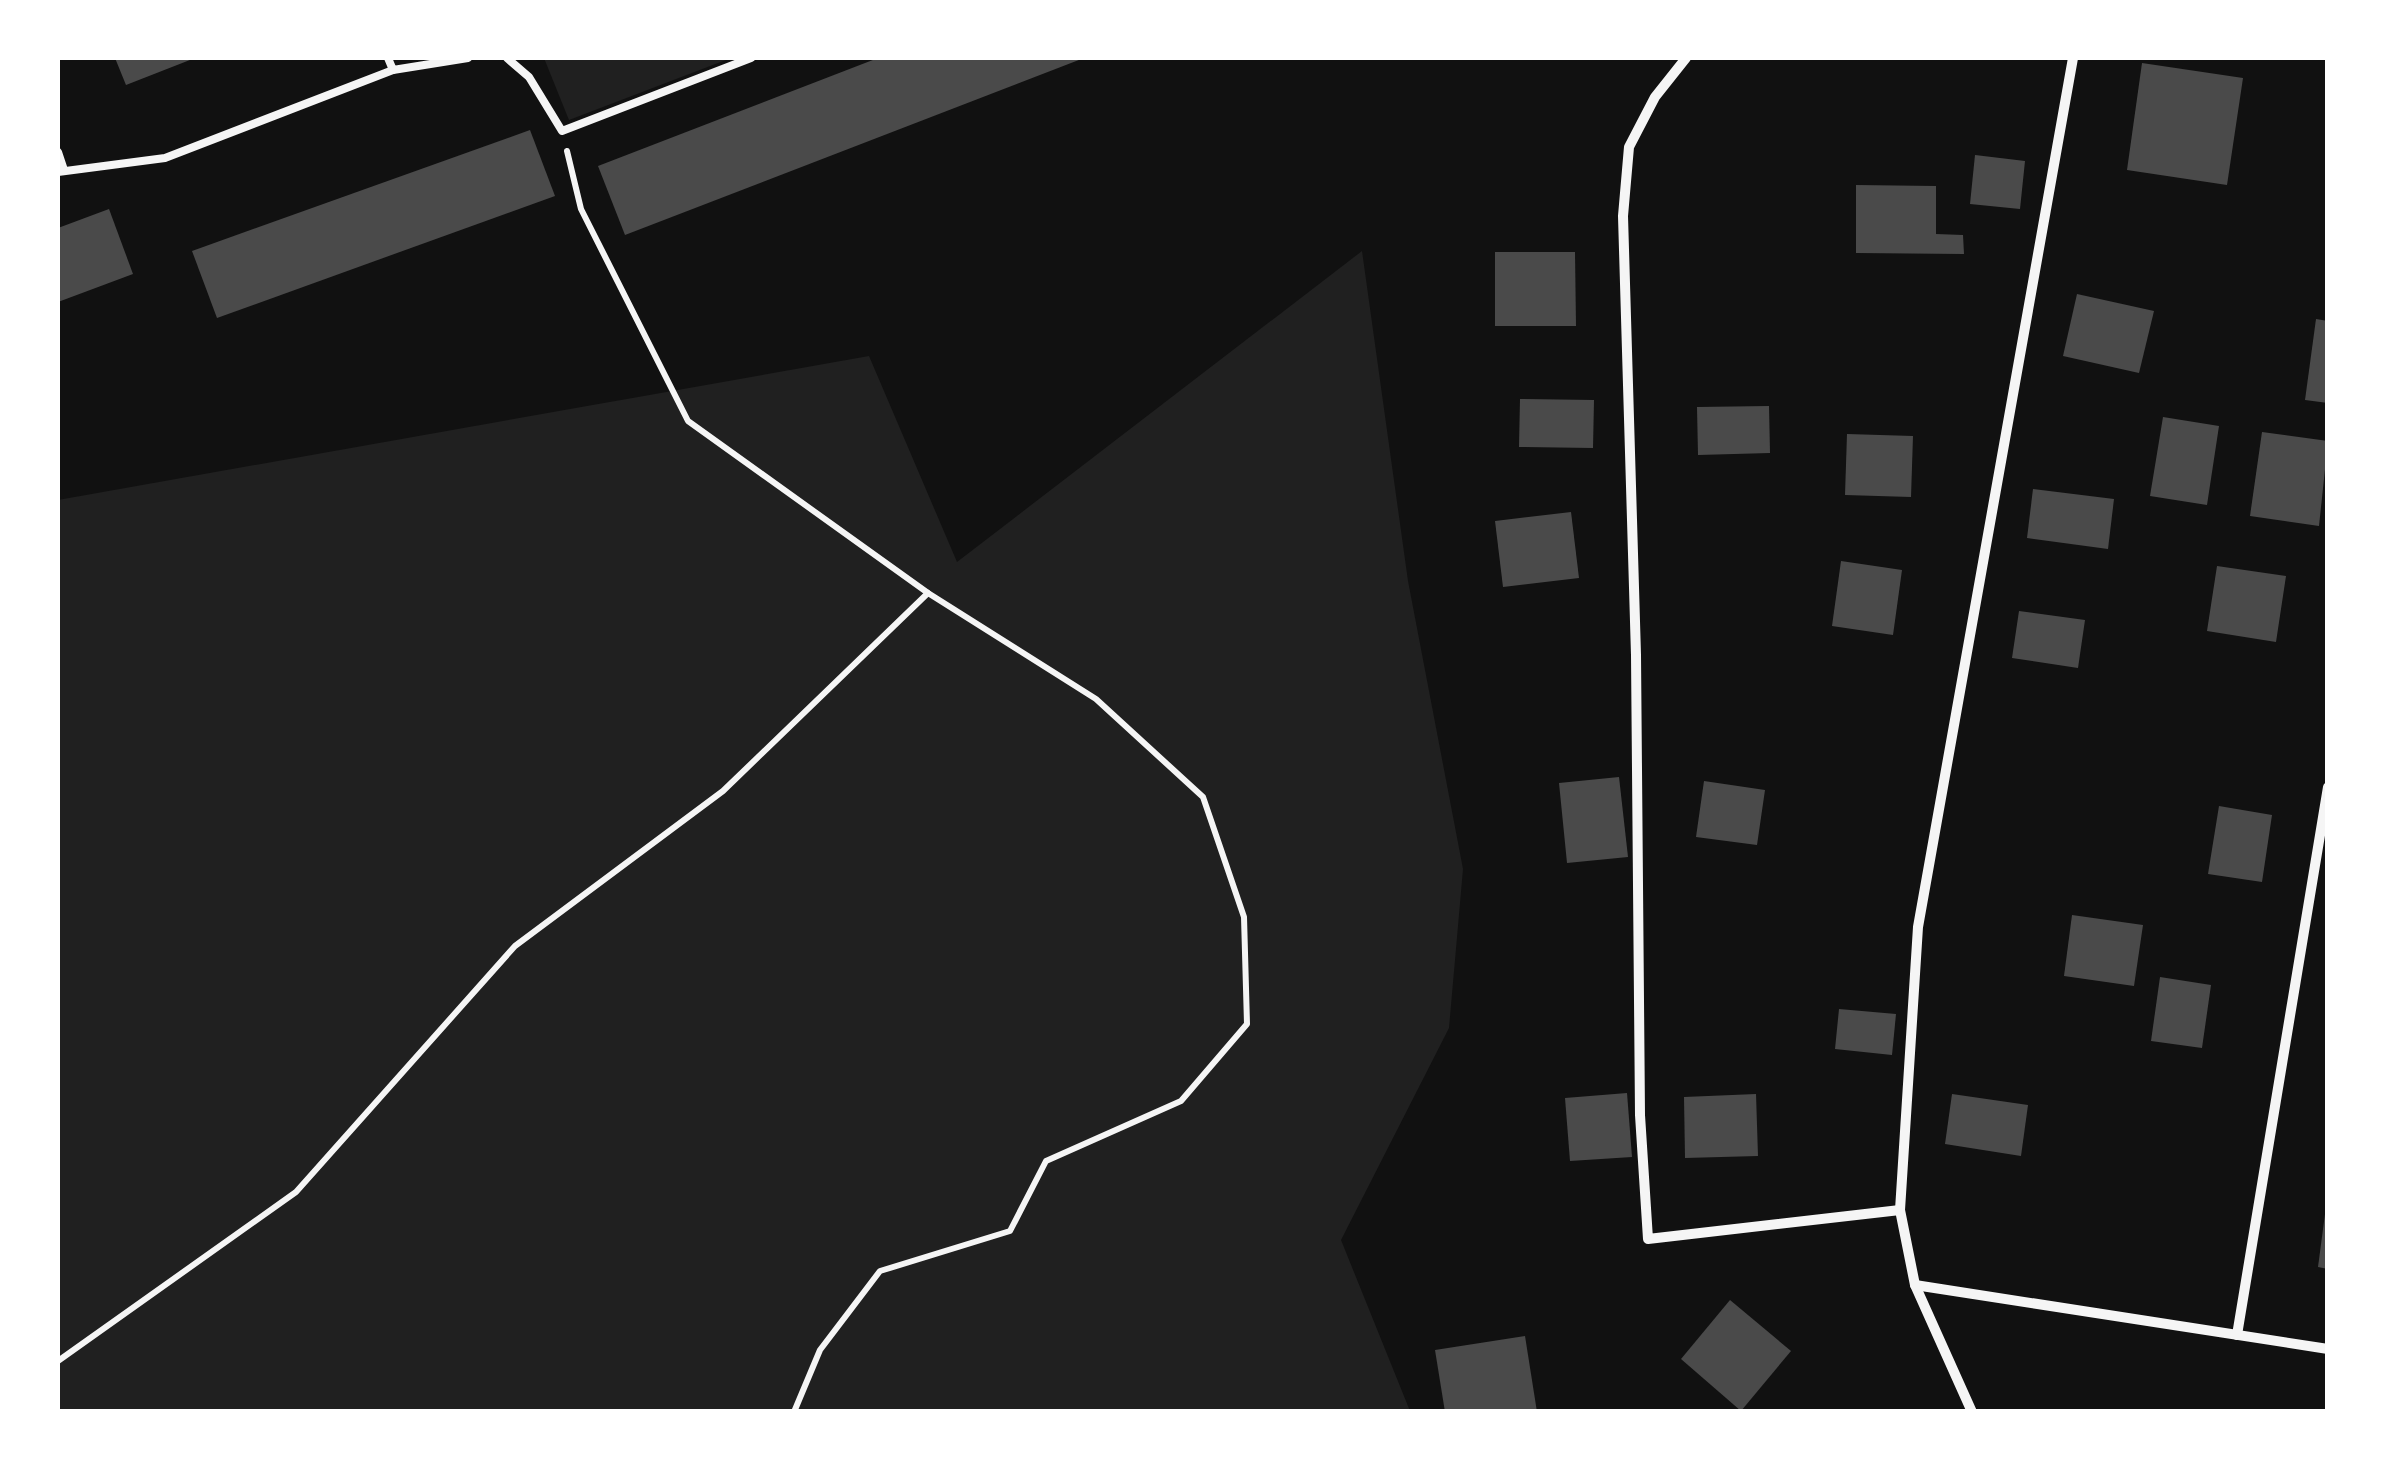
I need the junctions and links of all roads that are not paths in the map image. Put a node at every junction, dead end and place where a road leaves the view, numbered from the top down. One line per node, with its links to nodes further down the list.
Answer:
1 (388, 58): 7 (lane)
2 (468, 58): 7 (lane)
3 (506, 58): 4 (lane)
4 (751, 58)
5 (1686, 58): 11 (street)
6 (2073, 58): 11 (street)
7 (393, 70): 9 (lane)
8 (58, 152): 9 (lane)
9 (61, 171)
10 (2328, 788): 13 (street)
11 (1900, 1210): 12 (street)
12 (1914, 1285): 13 (street); 15 (street)
13 (2237, 1335): 14 (street)
14 (2328, 1349)
15 (1972, 1412)

